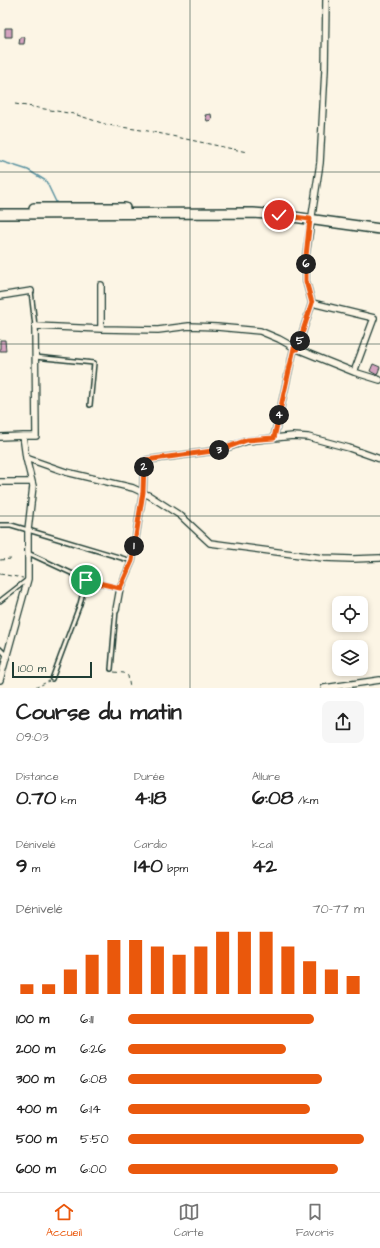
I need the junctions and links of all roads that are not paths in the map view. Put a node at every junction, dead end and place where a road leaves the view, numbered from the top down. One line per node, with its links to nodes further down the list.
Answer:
1 (326, 0): 3 (street)
2 (2, 211): 3 (main road)
3 (311, 217): 4 (main road); 5 (main road); 9 (street)
4 (380, 224)
5 (380, 229)
6 (101, 285): 11 (street)
7 (31, 291): 8 (street); 10 (lane)
8 (0, 296)
9 (312, 303): 12 (street); 14 (street)
10 (35, 326): 11 (street); 13 (street)
11 (101, 329): 12 (street)
12 (296, 348): 14 (street); 19 (street)
13 (35, 358): 16 (lane); 17 (street)
14 (354, 372): 15 (street)
15 (380, 380)
16 (90, 405)
17 (23, 436): 18 (street); 20 (street)
18 (0, 437)
19 (274, 438): 21 (street); 24 (street)
20 (26, 458): 23 (street); 24 (street)
21 (380, 459)
22 (0, 482): 23 (street)
23 (32, 482): 26 (street)
24 (143, 492): 28 (street); 29 (street)
25 (0, 525): 26 (lane)
26 (28, 530): 27 (street); 29 (lane)
27 (28, 553): 30 (street); 31 (lane)
28 (380, 558)
29 (132, 561): 32 (street)
30 (28, 579): 33 (lane); 36 (street)
31 (86, 580): 32 (lane); 38 (lane)
32 (120, 588): 34 (street)
33 (0, 601)
34 (116, 610): 37 (lane)
35 (0, 649): 36 (lane)
36 (7, 656): 39 (street)
37 (111, 669)
38 (52, 679)
39 (0, 680)
40 (380, 680): 41 (street)
41 (324, 688)

